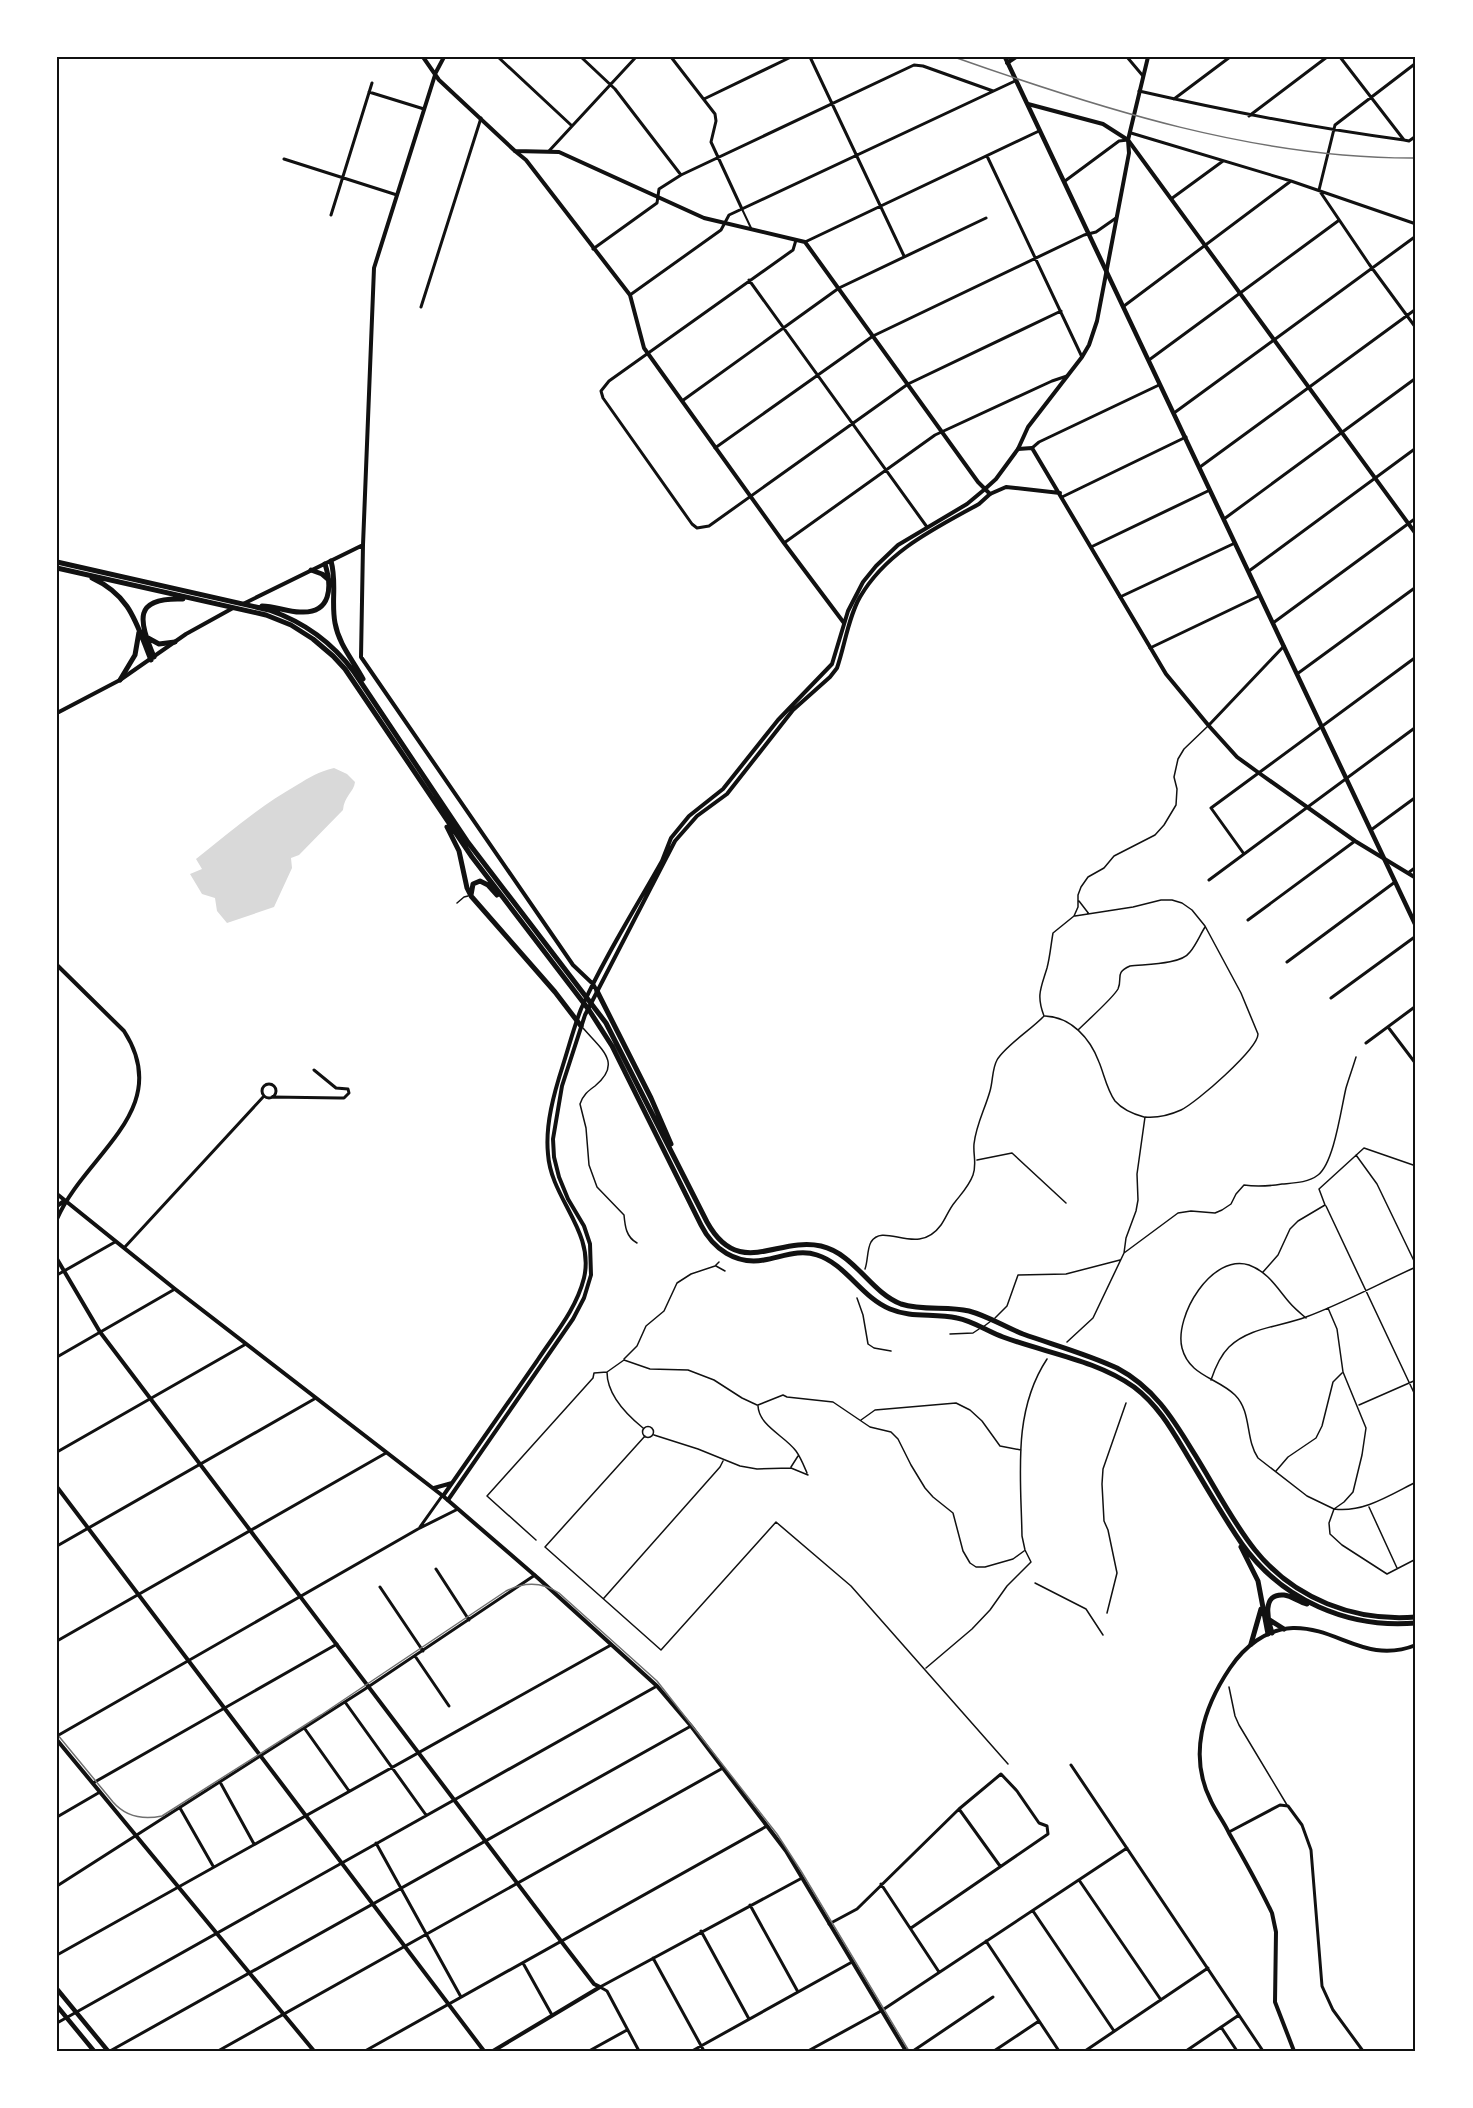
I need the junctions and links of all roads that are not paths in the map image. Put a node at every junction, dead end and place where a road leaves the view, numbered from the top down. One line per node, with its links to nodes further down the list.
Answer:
1 (423, 57): 18 (street)
2 (444, 57): 18 (street)
3 (498, 57): 34 (street)
4 (581, 57): 22 (street)
5 (636, 57): 22 (street)
6 (672, 57): 27 (street)
7 (791, 57): 27 (street)
8 (810, 57): 29 (street)
9 (1005, 57): 16 (main road)
10 (1016, 57): 16 (street)
11 (1127, 57): 19 (street)
12 (1148, 57): 19 (street)
13 (1230, 57): 28 (street)
14 (1327, 57): 32 (street)
15 (1340, 57): 26 (street)
16 (1007, 63): 20 (main road)
17 (1416, 63): 26 (street)
18 (435, 75): 31 (street); 33 (street)
19 (1143, 76): 24 (street)
20 (1017, 80): 23 (street); 30 (main road)
21 (372, 83): 25 (street)
22 (610, 84): 34 (street); 48 (street)
23 (993, 91): 29 (street); 43 (street)
24 (1139, 91): 28 (street); 37 (street)
25 (369, 92): 31 (street); 49 (street)
26 (1370, 97): 36 (street); 40 (street)
27 (704, 99): 45 (street)
28 (1174, 99): 32 (street)
29 (832, 104): 43 (street); 45 (street)
30 (1028, 104): 35 (main road); 39 (street)
31 (424, 109): 53 (street)
32 (1249, 116): 36 (street)
33 (481, 118): 41 (street); 80 (street)
34 (572, 126): 42 (street)
35 (1041, 130): 44 (street); 50 (main road)
36 (1332, 130): 40 (street); 52 (street)
37 (1131, 133): 39 (street); 47 (street)
38 (1416, 136): 40 (street)
39 (1128, 140): 50 (street); 55 (street); 59 (street)
40 (1404, 140)
41 (515, 151): 42 (street); 70 (street)
42 (549, 152): 54 (street)
43 (856, 156): 56 (street); 57 (street)
44 (987, 156): 56 (street); 72 (street)
45 (718, 157): 48 (street); 57 (street)
46 (284, 159): 49 (street)
47 (1223, 160): 51 (street); 55 (street)
48 (681, 175): 54 (street)
49 (342, 178): 53 (street); 58 (street)
50 (1065, 181): 65 (main road)
51 (1291, 181): 52 (street); 69 (street)
52 (1319, 190): 61 (street); 63 (street)
53 (397, 195): 125 (street)
54 (658, 197): 62 (street); 70 (street)
55 (1170, 199): 69 (street)
56 (880, 206): 68 (street); 71 (street)
57 (742, 209): 62 (street); 64 (street)
58 (331, 215)
59 (1118, 217): 65 (street); 74 (street)
60 (986, 218): 71 (street)
61 (1338, 221): 73 (street); 77 (street)
62 (723, 224): 64 (street); 78 (street)
63 (1416, 225)
64 (752, 230): 67 (street)
65 (1089, 234): 72 (street); 74 (main road)
66 (1416, 236): 73 (street)
67 (796, 240): 68 (street); 75 (street)
68 (805, 242): 76 (street)
69 (1205, 247): 77 (street); 79 (street)
70 (594, 249): 78 (street)
71 (904, 257): 76 (street)
72 (1036, 258): 82 (street); 86 (street)
73 (1372, 269): 83 (street); 87 (street)
74 (1107, 271): 79 (main road); 89 (street)
75 (749, 280): 84 (street); 88 (street)
76 (839, 288): 84 (street); 86 (street)
77 (1239, 294): 87 (street); 90 (street)
78 (630, 295): 88 (street)
79 (1124, 306): 90 (main road)
80 (421, 307)
81 (1416, 309): 83 (street)
82 (1061, 311): 89 (street); 94 (street)
83 (1407, 315): 85 (street); 96 (street)
84 (784, 328): 91 (street); 97 (street)
85 (1416, 328)
86 (873, 336): 91 (street); 94 (street)
87 (1274, 341): 96 (street); 98 (street)
88 (648, 354): 97 (street); 116 (street)
89 (1082, 357): 92 (street)
90 (1149, 360): 95 (main road)
91 (818, 375): 99 (street); 103 (street)
92 (1067, 376): 100 (street); 104 (street)
93 (1416, 378): 101 (street)
94 (908, 384): 99 (street); 100 (street)
95 (1161, 385): 98 (main road); 105 (street)
96 (1308, 388): 101 (street); 107 (street)
97 (682, 401): 103 (street)
98 (1174, 414): 102 (main road)
99 (852, 423): 108 (street); 116 (street)
100 (942, 431): 108 (street); 112 (street)
101 (1342, 433): 110 (street); 118 (street)
102 (1186, 437): 107 (main road); 115 (street)
103 (715, 448): 116 (street)
104 (1018, 448): 105 (street); 109 (street)
105 (1032, 448): 115 (street)
106 (1416, 448): 110 (street)
107 (1200, 467): 113 (main road)
108 (886, 470): 120 (street); 123 (street)
109 (999, 475): 111 (street); 112 (street)
110 (1375, 478): 119 (street); 131 (street)
111 (1006, 487): 114 (street); 115 (street)
112 (985, 489): 114 (street); 120 (street)
113 (1210, 490): 118 (main road); 126 (street)
114 (990, 494): 121 (street)
115 (1061, 495): 126 (street)
116 (750, 496): 123 (street)
117 (1416, 518): 119 (street)
118 (1224, 519): 124 (main road)
119 (1408, 524): 122 (street); 139 (street)
120 (927, 526): 121 (street); 140 (street)
121 (930, 531): 161 (street)
122 (1416, 534)
123 (784, 543): 140 (street)
124 (1235, 543): 131 (main road); 136 (street)
125 (363, 545): 128 (street); 183 (street)
126 (1091, 547): 136 (street)
127 (57, 562): 138 (highway)
128 (328, 562): 130 (street); 133 (highway); 150 (highway)
129 (57, 568): 132 (highway)
130 (311, 570): 133 (highway); 143 (street)
131 (1249, 571): 135 (main road)
132 (82, 574): 137 (highway); 141 (highway)
133 (330, 582): 138 (highway)
134 (1416, 588): 148 (street)
135 (1260, 596): 139 (main road); 145 (street)
136 (1120, 597): 145 (street)
137 (199, 600): 138 (highway); 142 (highway)
138 (253, 609): 150 (highway); 158 (highway)
139 (1273, 623): 144 (main road)
140 (844, 624): 161 (street)
141 (139, 630): 147 (highway); 149 (highway)
142 (146, 637): 143 (highway); 147 (highway)
143 (175, 642): 147 (street)
144 (1284, 646): 148 (main road); 152 (street)
145 (1150, 648): 152 (street)
146 (1416, 657): 153 (street)
147 (152, 658): 149 (street)
148 (1298, 674): 153 (main road)
149 (120, 680): 151 (street)
150 (374, 702): 202 (highway)
151 (57, 713)
152 (1209, 726): 155 (street); 172 (lane)
153 (1322, 727): 155 (street); 156 (main road)
154 (1416, 727): 156 (street)
155 (1258, 773): 159 (street); 163 (street)
156 (1347, 778): 159 (street); 160 (main road)
157 (1416, 796): 160 (street)
158 (433, 802): 171 (highway); 174 (highway)
159 (1306, 807): 162 (street); 163 (street)
160 (1371, 830): 165 (main road)
161 (673, 840): 164 (street)
162 (1355, 841): 165 (street); 177 (street)
163 (1244, 854): 169 (street)
164 (665, 859): 183 (street); 184 (street)
165 (1384, 859): 167 (street); 170 (main road)
166 (1416, 867): 167 (street)
167 (1408, 873): 168 (street)
168 (1416, 878)
169 (1209, 880)
170 (1395, 882): 179 (main road); 181 (street)
171 (471, 896): 173 (lane); 174 (highway); 189 (highway)
172 (1078, 900): 175 (lane); 176 (lane)
173 (457, 903)
174 (513, 912): 228 (highway)
175 (1089, 914): 176 (lane); 178 (lane)
176 (1074, 916): 188 (lane)
177 (1248, 920)
178 (1205, 926): 191 (lane); 198 (lane)
179 (1416, 926)
180 (1416, 936): 185 (street)
181 (1287, 962)
182 (57, 965): 204 (street)
183 (593, 984): 184 (street); 187 (street)
184 (596, 994): 187 (street); 202 (highway)
185 (1330, 998)
186 (1416, 1006): 190 (street)
187 (583, 1013): 189 (street)
188 (1044, 1016): 191 (lane); 200 (lane)
189 (579, 1024): 210 (lane); 261 (street); 265 (street)
190 (1388, 1026): 192 (street); 194 (street)
191 (1078, 1030): 198 (lane)
192 (1366, 1043)
193 (1356, 1057): 212 (lane)
194 (1416, 1064)
195 (314, 1070): 197 (street)
196 (264, 1096): 197 (street); 197 (street); 211 (street)
197 (273, 1097)
198 (1144, 1117): 212 (lane)
199 (1355, 1155): 201 (lane); 206 (lane); 217 (lane)
200 (976, 1160): 205 (lane); 218 (lane)
201 (1416, 1166)
202 (681, 1168): 228 (highway)
203 (57, 1194): 204 (street)
204 (65, 1200): 207 (street); 208 (street); 209 (street)
205 (1066, 1203)
206 (1325, 1205): 221 (lane); 224 (lane)
207 (57, 1206)
208 (57, 1219)
209 (116, 1242): 211 (street); 219 (street)
210 (637, 1243)
211 (124, 1248): 223 (street)
212 (1124, 1253): 214 (lane)
213 (57, 1259): 219 (street)
214 (1120, 1260): 228 (lane); 231 (lane)
215 (719, 1262): 216 (lane)
216 (715, 1266): 220 (lane); 236 (lane)
217 (1416, 1266): 224 (lane)
218 (865, 1269)
219 (64, 1271): 222 (street); 229 (street)
220 (725, 1271)
221 (1262, 1272): 227 (lane); 239 (lane)
222 (57, 1275)
223 (175, 1289): 229 (street); 232 (street)
224 (1366, 1290): 226 (lane); 241 (lane)
225 (857, 1298): 233 (lane)
226 (1328, 1308): 227 (lane); 238 (lane)
227 (1306, 1318): 239 (lane)
228 (986, 1324): 230 (lane); 271 (highway); 289 (highway)
229 (100, 1332): 234 (street); 243 (street)
230 (950, 1334)
231 (1067, 1342)
232 (246, 1344): 243 (street); 244 (street)
233 (891, 1351)
234 (57, 1357)
235 (1047, 1359): 252 (lane)
236 (624, 1360): 237 (lane); 246 (lane)
237 (607, 1372): 249 (lane); 273 (lane)
238 (1343, 1372): 247 (lane); 259 (lane)
239 (1211, 1380): 259 (lane)
240 (1416, 1380): 241 (lane)
241 (1409, 1383): 242 (lane); 247 (lane)
242 (1416, 1397)
243 (150, 1398): 253 (street); 257 (street)
244 (317, 1398): 254 (street); 257 (street)
245 (1126, 1402): 287 (lane)
246 (758, 1405): 248 (lane); 255 (lane)
247 (1358, 1406): 268 (lane)
248 (860, 1421): 252 (lane); 275 (lane)
249 (644, 1428): 250 (lane); 251 (lane)
250 (654, 1435): 251 (lane); 256 (lane)
251 (645, 1436): 284 (lane)
252 (1021, 1450): 275 (lane)
253 (57, 1452)
254 (387, 1452): 263 (street); 272 (street)
255 (798, 1456): 258 (lane); 258 (lane)
256 (723, 1461): 258 (lane); 284 (lane)
257 (201, 1464): 269 (street); 272 (street)
258 (790, 1468)
259 (1275, 1472): 268 (lane)
260 (1416, 1482): 266 (lane)
261 (452, 1483): 263 (street); 264 (street)
262 (57, 1487): 269 (street)
263 (434, 1488): 264 (street)
264 (443, 1496): 265 (street); 270 (street)
265 (448, 1500): 267 (street)
266 (1368, 1505): 268 (lane); 278 (lane)
267 (458, 1509): 270 (street); 279 (street)
268 (1334, 1509): 278 (lane)
269 (88, 1528): 274 (street); 282 (street)
270 (418, 1528): 283 (street)
271 (1232, 1529): 285 (highway); 286 (highway)
272 (251, 1531): 282 (street); 283 (street)
273 (536, 1540)
274 (57, 1546)
275 (1025, 1550): 303 (lane)
276 (1416, 1559): 278 (lane)
277 (436, 1569): 290 (street)
278 (1397, 1569)
279 (535, 1575): 290 (street); 297 (street)
280 (1035, 1583): 294 (lane)
281 (380, 1587): 300 (street)
282 (138, 1594): 295 (street); 302 (street)
283 (301, 1597): 296 (street); 302 (street)
284 (603, 1599): 303 (lane)
285 (1317, 1606): 288 (highway); 291 (highway)
286 (1262, 1608): 293 (highway); 298 (highway)
287 (1107, 1613)
288 (1268, 1617): 292 (highway); 293 (highway)
289 (1416, 1617)
290 (469, 1620): 300 (street)
291 (1416, 1623)
292 (1284, 1629): 293 (street); 299 (street)
293 (1270, 1634): 298 (street)
294 (1103, 1635)
295 (57, 1641)
296 (337, 1644): 306 (street); 309 (street)
297 (612, 1644): 304 (street); 313 (street)
298 (1251, 1644): 331 (street)
299 (1416, 1645)
300 (423, 1651): 301 (street)
301 (415, 1656): 306 (street); 308 (street)
302 (188, 1660): 309 (street); 312 (street)
303 (925, 1669): 315 (lane)
304 (657, 1686): 310 (street); 323 (street)
305 (1229, 1686): 324 (lane)
306 (369, 1687): 307 (street); 313 (street)
307 (345, 1702): 311 (street); 317 (street)
308 (449, 1706)
309 (224, 1708): 314 (street); 320 (street)
310 (691, 1726): 318 (street); 333 (street)
311 (304, 1728): 314 (street); 321 (street)
312 (57, 1738): 320 (street)
313 (418, 1752): 317 (street); 323 (street)
314 (261, 1756): 319 (street); 327 (street)
315 (1008, 1764)
316 (1071, 1765): 336 (street)
317 (392, 1767): 321 (street); 328 (street)
318 (723, 1768): 330 (street); 342 (street)
319 (220, 1782): 325 (street); 335 (street)
320 (93, 1783): 322 (street)
321 (349, 1791): 327 (street)
322 (100, 1792): 329 (street); 332 (street)
323 (454, 1799): 328 (street); 333 (street)
324 (1288, 1806): 331 (street); 407 (street)
325 (180, 1808): 332 (street); 338 (street)
326 (959, 1809): 339 (street); 339 (street); 343 (street)
327 (306, 1815): 335 (street); 337 (street)
328 (426, 1815): 334 (street)
329 (57, 1816)
330 (767, 1826): 340 (street); 355 (street)
331 (1229, 1832): 406 (street)
332 (136, 1835): 344 (street); 345 (street)
333 (486, 1841): 342 (street); 346 (street)
334 (376, 1843): 337 (street); 346 (street)
335 (254, 1844): 338 (street)
336 (1127, 1848): 341 (street); 362 (street)
337 (341, 1862): 347 (street); 352 (street)
338 (213, 1867): 345 (street)
339 (1000, 1867): 351 (street)
340 (802, 1878): 348 (street); 350 (street)
341 (1079, 1880): 349 (street); 370 (street)
342 (518, 1884): 354 (street); 355 (street)
343 (881, 1884): 350 (street); 351 (street)
344 (57, 1886)
345 (178, 1887): 352 (street); 358 (street)
346 (401, 1888): 347 (street); 354 (street)
347 (373, 1904): 357 (street); 364 (street)
348 (750, 1905): 353 (street); 367 (street)
349 (1033, 1911): 356 (street); 384 (street)
350 (829, 1924): 360 (street)
351 (911, 1929): 363 (street)
352 (216, 1932): 364 (street); 373 (street)
353 (701, 1932): 359 (street); 379 (street)
354 (427, 1935): 357 (street); 368 (street)
355 (561, 1941): 361 (street); 365 (street)
356 (986, 1941): 363 (street); 380 (street)
357 (405, 1947): 371 (street); 375 (street)
358 (57, 1954)
359 (653, 1958): 365 (street); 385 (street)
360 (852, 1962): 367 (street); 374 (street)
361 (523, 1963): 368 (street); 376 (street)
362 (1208, 1968): 370 (street); 377 (street)
363 (939, 1972): 374 (street)
364 (249, 1973): 375 (street); 387 (street)
365 (600, 1986): 376 (street); 383 (street)
366 (57, 1989): 373 (main road)
367 (798, 1992): 379 (street)
368 (461, 1997): 371 (street)
369 (993, 1997): 399 (street)
370 (1161, 2000): 384 (street)
371 (448, 2004): 390 (street); 391 (street)
372 (57, 2006): 378 (main road)
373 (75, 2011): 378 (street); 387 (main road)
374 (881, 2011): 397 (street); 398 (street)
375 (284, 2014): 388 (street); 389 (street)
376 (552, 2015): 392 (street)
377 (1239, 2015): 382 (street); 405 (street)
378 (66, 2018): 381 (street); 386 (main road)
379 (749, 2019): 385 (street)
380 (1039, 2021): 400 (street); 401 (street)
381 (57, 2023)
382 (1221, 2027): 403 (street); 404 (street)
383 (627, 2030): 393 (street); 394 (street)
384 (1114, 2031): 402 (street)
385 (701, 2046): 395 (street); 396 (street)
386 (94, 2051)
387 (109, 2051)
388 (218, 2051)
389 (314, 2051)
390 (364, 2051)
391 (483, 2051)
392 (493, 2051)
393 (589, 2051)
394 (639, 2051)
395 (692, 2051)
396 (704, 2051)
397 (808, 2051)
398 (906, 2051)
399 (913, 2051)
400 (994, 2051)
401 (1059, 2051)
402 (1085, 2051)
403 (1186, 2051)
404 (1238, 2051)
405 (1263, 2051)
406 (1294, 2051)
407 (1363, 2051)

